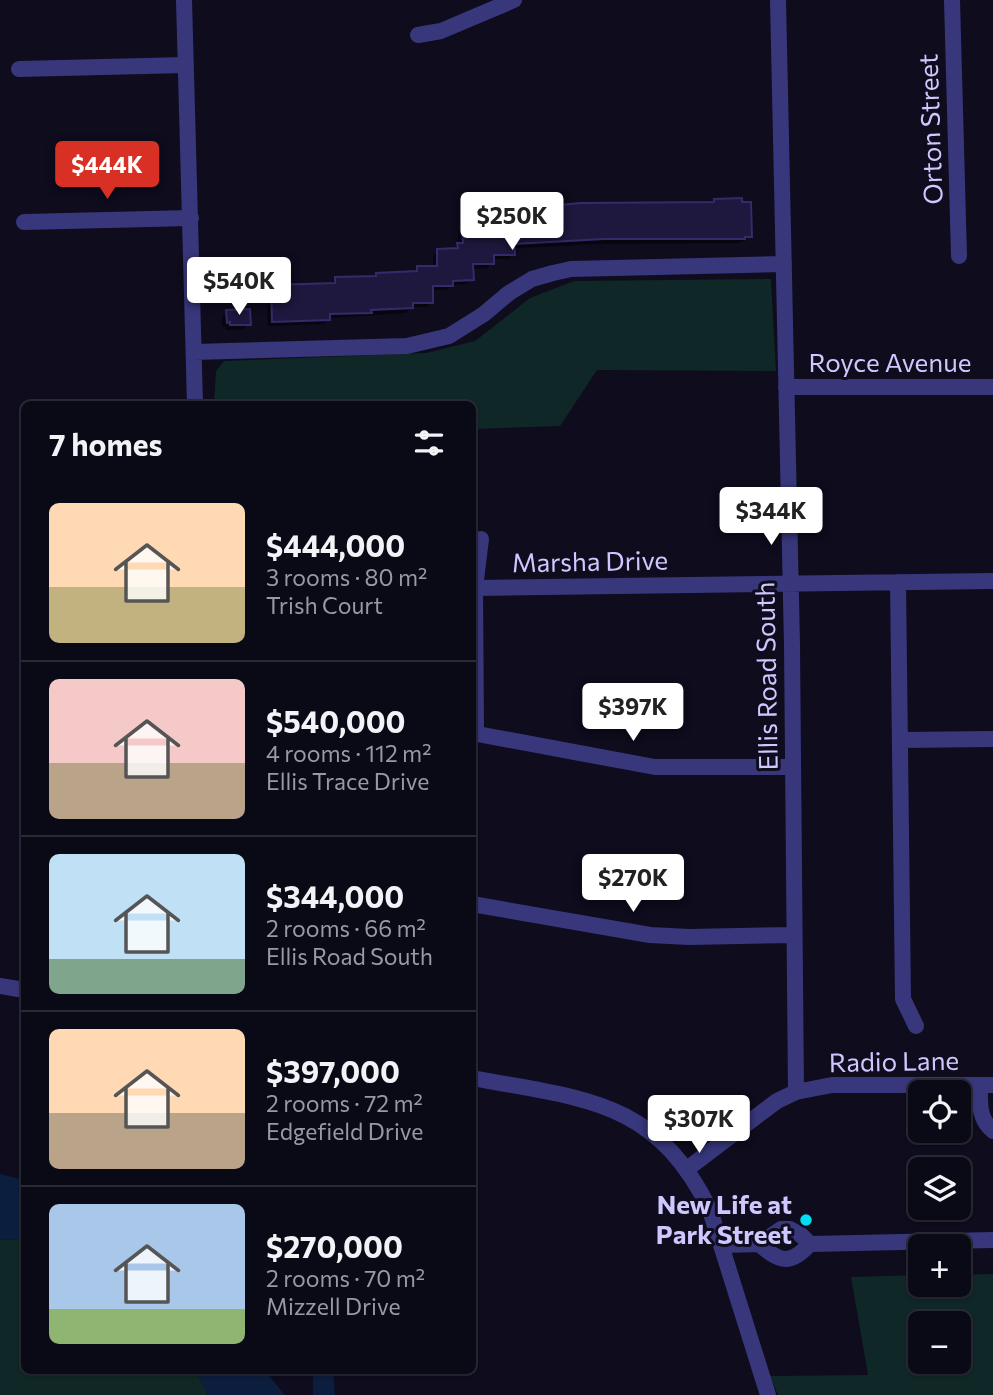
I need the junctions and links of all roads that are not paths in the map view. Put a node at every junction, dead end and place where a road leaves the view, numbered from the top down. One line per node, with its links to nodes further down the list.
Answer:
1 (184, 0): 6 (street)
2 (514, 0): 5 (street)
3 (778, 0): 11 (street, Ellis Road South)
4 (952, 0): 10 (street, Orton Street)
5 (418, 35)
6 (186, 65): 7 (street); 8 (street)
7 (19, 69)
8 (191, 218): 9 (street); 12 (street)
9 (24, 222)
10 (959, 256)
11 (784, 264): 12 (street); 13 (street, Ellis Road South)
12 (194, 352): 15 (street)
13 (786, 387): 14 (street, Royce Avenue); 20 (street, Ellis Road South)
14 (993, 387)
15 (195, 401)
16 (481, 539): 17 (street)
17 (476, 580)
18 (993, 581): 19 (street, Marsha Drive)
19 (898, 582): 20 (street, Marsha Drive); 24 (street)
20 (791, 583): 21 (street, Marsha Drive); 25 (street, Ellis Road South)
21 (476, 588)
22 (476, 733): 25 (street)
23 (993, 739): 24 (street)
24 (900, 740): 30 (street)
25 (792, 767): 27 (street, Ellis Road South)
26 (476, 905): 27 (street)
27 (794, 935): 33 (street, Ellis Road South)
28 (0, 986): 29 (street)
29 (21, 990)
30 (916, 1026)
31 (476, 1078): 35 (street)
32 (987, 1085): 33 (street, Radio Lane); 34 (street)
33 (796, 1093): 35 (street)
34 (993, 1130)
35 (687, 1169): 39 (street)
36 (993, 1240): 38 (street)
37 (760, 1244): 38 (street); 38 (street); 39 (street)
38 (810, 1244)
39 (722, 1245): 40 (street)
40 (768, 1395)

